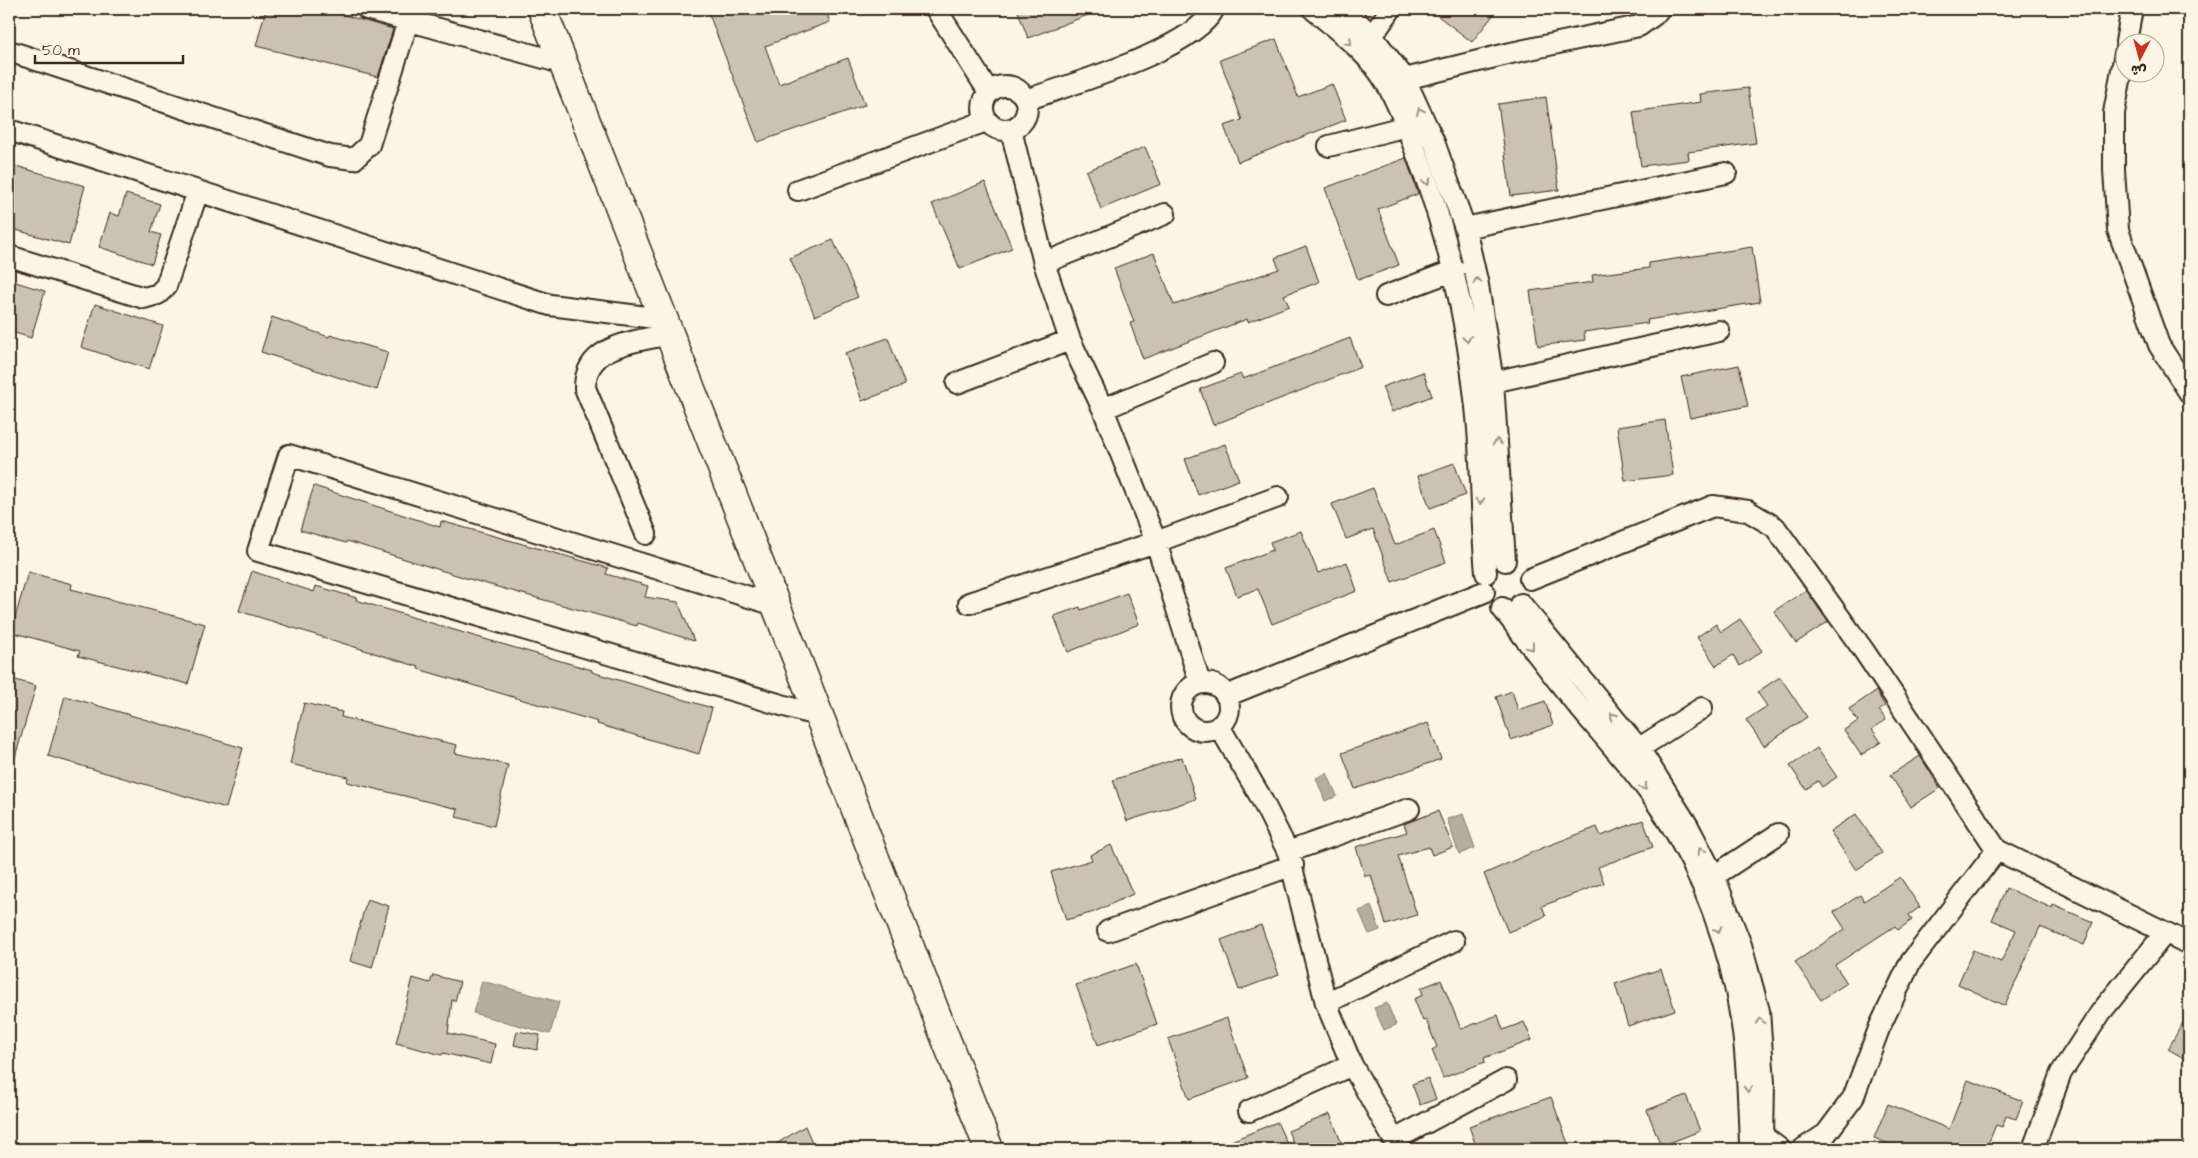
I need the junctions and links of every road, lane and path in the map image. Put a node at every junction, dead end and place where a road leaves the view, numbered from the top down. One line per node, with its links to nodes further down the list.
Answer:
1 (367, 9): 10 (street)
2 (542, 9): 14 (main road)
3 (936, 9): 17 (street)
4 (1214, 9): 18 (street)
5 (1313, 9): 20 (street, one-way to 20)
6 (1344, 9): 12 (street)
7 (1391, 9): 12 (street)
8 (1659, 9): 15 (street)
9 (2132, 9): 11 (street)
10 (408, 21): 13 (street); 14 (street)
11 (2128, 32)
12 (1372, 36): 15 (street)
13 (9, 51)
14 (562, 62): 33 (main road)
15 (1405, 80): 28 (street, one-way to 15)
16 (2120, 82): 39 (street)
17 (989, 92): 18 (street); 19 (street)
18 (1026, 100): 22 (street)
19 (986, 120): 22 (street); 25 (street)
20 (1407, 126): 23 (street); 31 (street, one-way to 31)
21 (9, 130): 26 (street)
22 (1011, 130): 30 (street)
23 (1329, 146)
24 (1726, 173): 28 (street)
25 (798, 190)
26 (198, 191): 29 (street); 33 (street)
27 (1165, 214): 30 (street)
28 (1465, 228): 37 (street, one-way to 28)
29 (9, 256)
30 (1044, 263): 35 (street)
31 (1455, 270): 32 (street); 46 (street, one-way to 46)
32 (1386, 296)
33 (666, 326): 42 (street); 49 (main road)
34 (1719, 331): 37 (street)
35 (1070, 340): 38 (street); 40 (street)
36 (1213, 363): 40 (street)
37 (1493, 382): 44 (street, one-way to 37)
38 (957, 383)
39 (2189, 392)
40 (1104, 409): 43 (street)
41 (1278, 497): 43 (street)
42 (646, 534)
43 (1156, 542): 47 (street); 51 (street)
44 (1505, 561): 45 (street); 46 (street)
45 (1530, 579): 48 (street); 59 (street)
46 (1485, 582): 50 (street); 52 (street)
47 (969, 603)
48 (1521, 604): 50 (street); 56 (street, one-way to 48)
49 (775, 605): 54 (main road); 54 (street)
50 (1502, 608): 56 (street, one-way to 56)
51 (1200, 683): 52 (street); 55 (street)
52 (1226, 696): 55 (street)
53 (1702, 708): 56 (street)
54 (819, 716): 72 (main road)
55 (1219, 726): 60 (street)
56 (1632, 754): 61 (street, one-way to 56); 71 (street, one-way to 71)
57 (1409, 809): 60 (street)
58 (1778, 834): 61 (street)
59 (1997, 850): 63 (street); 73 (street)
60 (1290, 859): 62 (street); 66 (street)
61 (1714, 876): 71 (street, one-way to 61)
62 (1108, 932)
63 (2165, 933): 65 (street); 74 (street)
64 (1454, 941): 66 (street)
65 (2189, 944)
66 (1326, 1003): 67 (street)
67 (1352, 1065): 69 (street); 70 (street)
68 (1506, 1080): 70 (street)
69 (1249, 1111)
70 (1397, 1144)
71 (1759, 1145)
72 (989, 1149)
73 (1803, 1149)
74 (2033, 1149)

